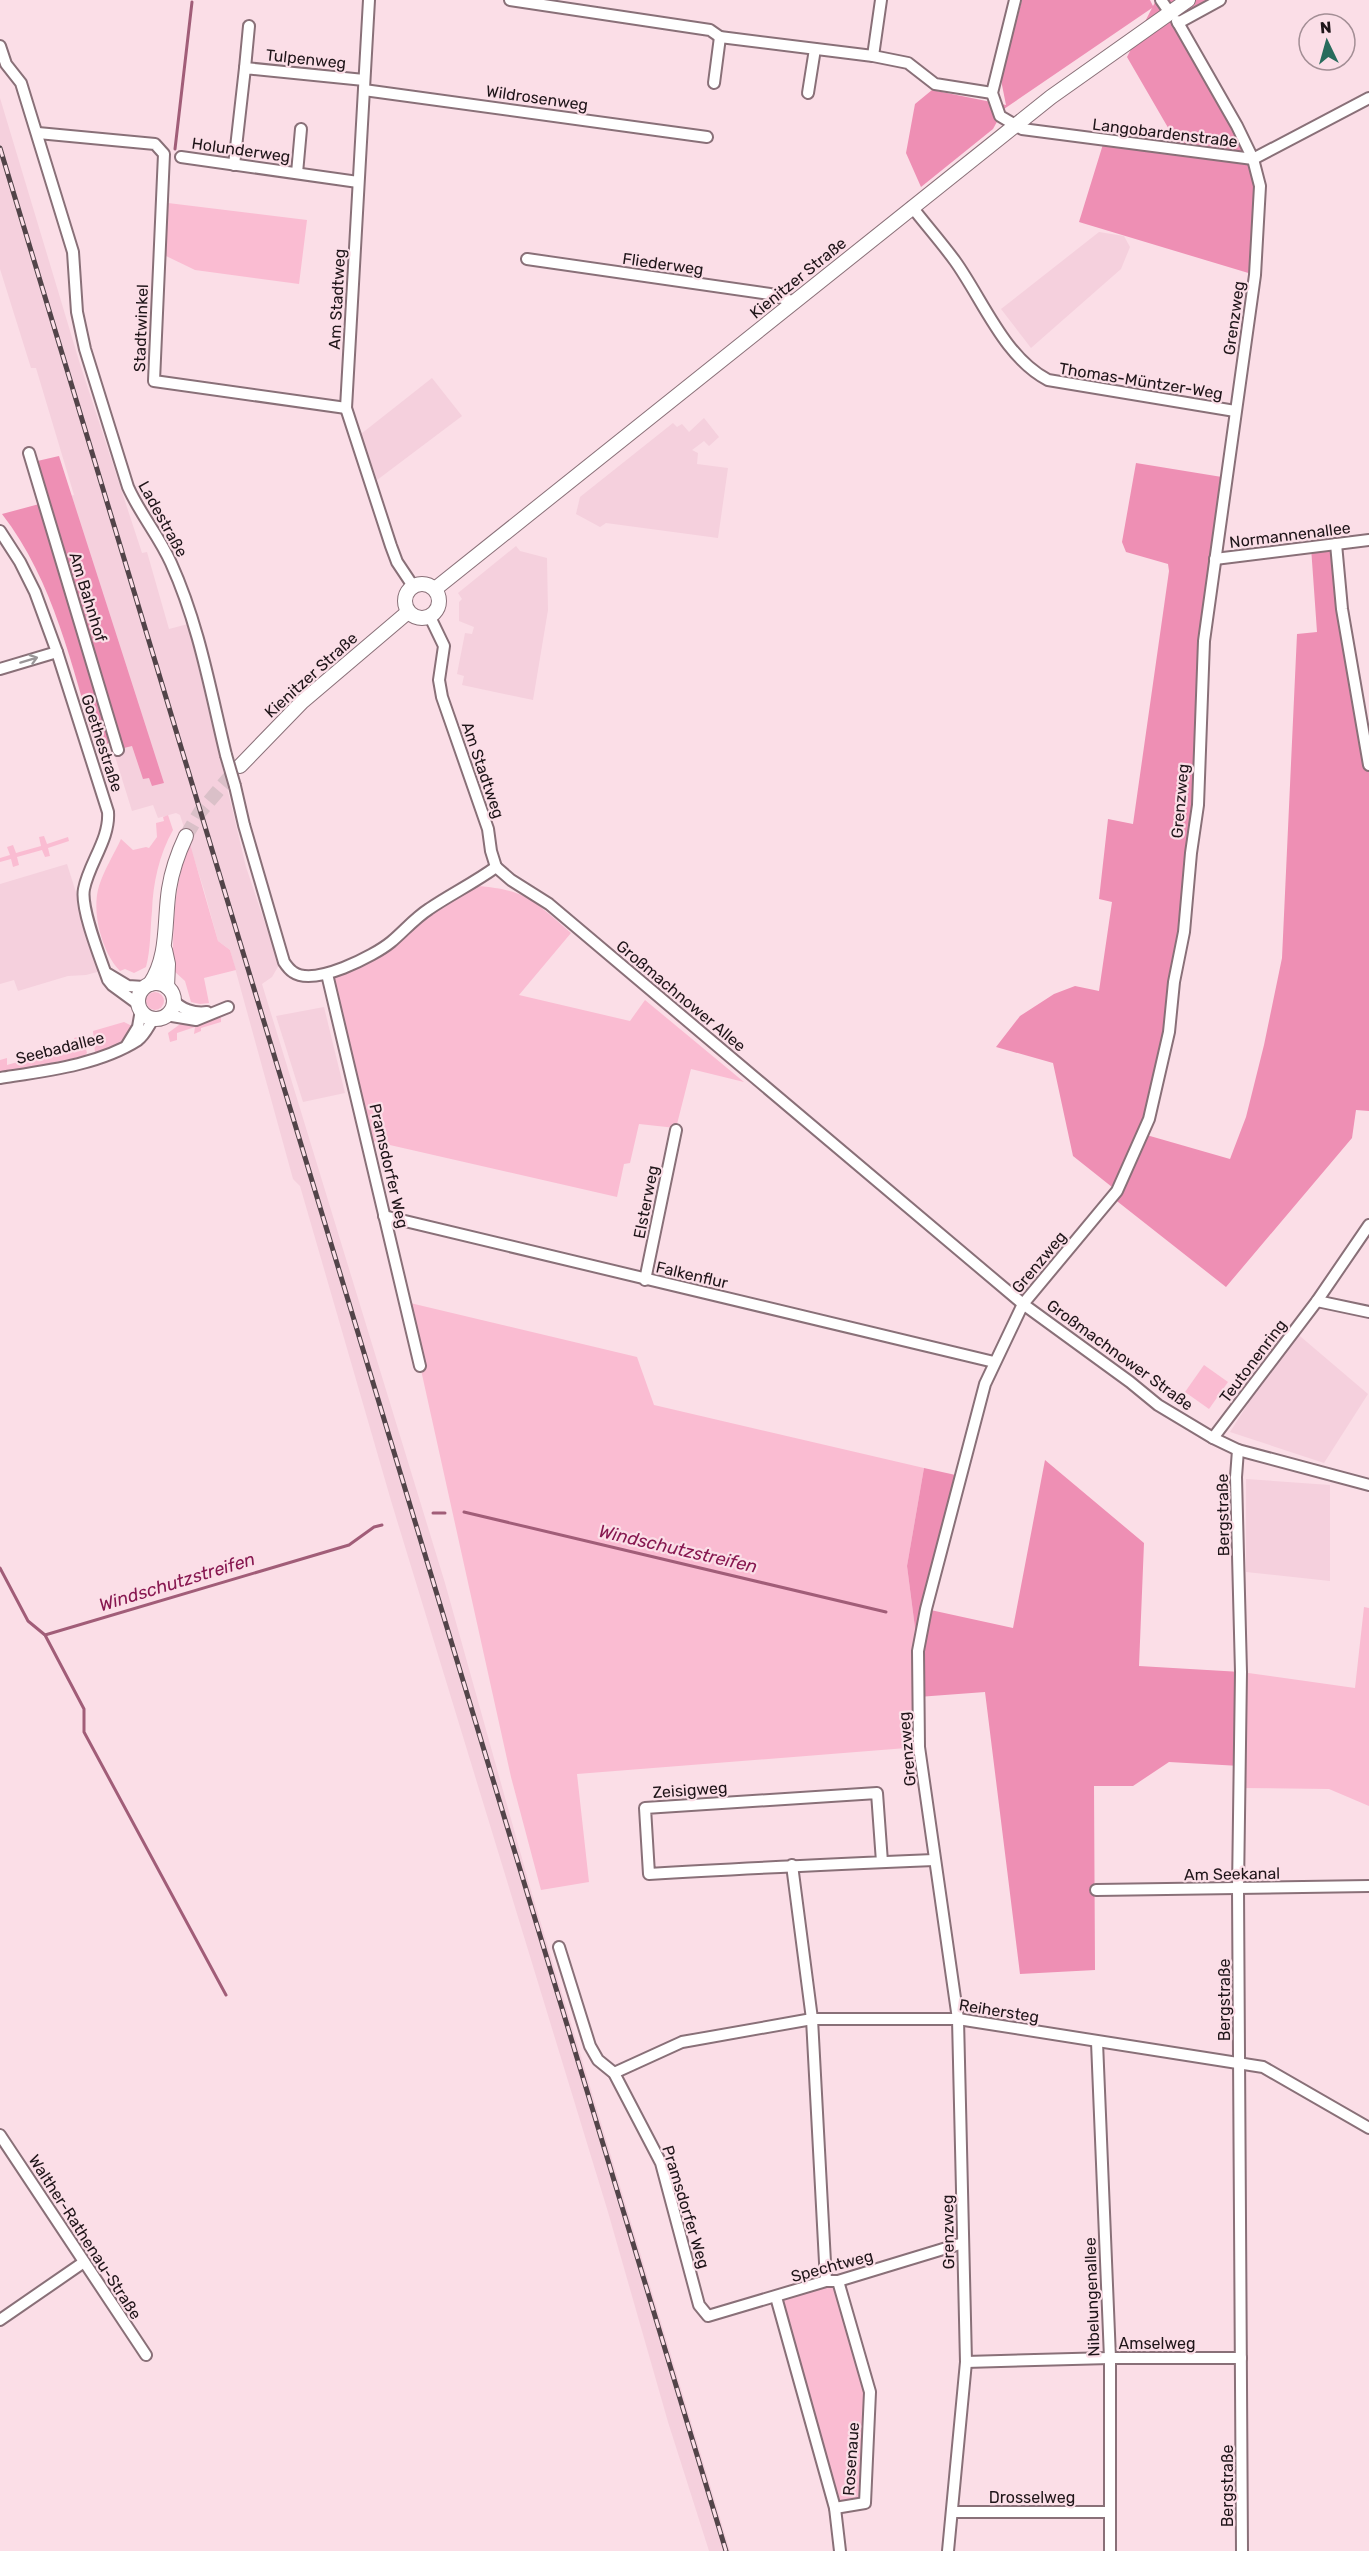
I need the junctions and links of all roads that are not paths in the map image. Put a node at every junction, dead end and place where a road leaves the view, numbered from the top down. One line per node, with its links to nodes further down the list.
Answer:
1 (369, 0): 17 (street, Am Stadtweg)
2 (510, 0): 8 (street)
3 (881, 0): 14 (street)
4 (1015, 0): 19 (street)
5 (1161, 0): 9 (street, Grenzweg)
6 (1188, 0): 9 (street, Kienitzer Straße)
7 (1220, 0): 9 (street, Kienitzer Straße)
8 (556, 4): 11 (street)
9 (1175, 19): 21 (street, Kienitzer Straße); 26 (street, Grenzweg)
10 (249, 26): 15 (street, Tulpenweg)
11 (720, 37): 13 (street); 16 (street)
12 (0, 46): 23 (street, Ladestraße)
13 (815, 49): 14 (street); 18 (street)
14 (873, 56): 19 (street)
15 (245, 68): 17 (street, Tulpenweg); 27 (street, Tulpenweg)
16 (714, 83)
17 (364, 85): 24 (street, Wildrosenweg); 29 (street, Am Stadtweg)
18 (808, 93)
19 (992, 93): 21 (street)
20 (1369, 98): 26 (street, Langobardenstraße)
21 (1014, 126): 26 (street, Langobardenstraße); 30 (street, Kienitzer Straße)
22 (301, 129): 28 (street, Holunderweg)
23 (38, 133): 33 (street, Stadtwinkel); 53 (street, Ladestraße, bridge)
24 (707, 137)
25 (181, 157): 27 (street, Holunderweg)
26 (1253, 159): 34 (street, Grenzweg)
27 (234, 165): 28 (street, Holunderweg)
28 (297, 173): 29 (street, Holunderweg)
29 (358, 182): 33 (street, Am Stadtweg)
30 (912, 207): 32 (street, Kienitzer Straße); 34 (street, Thomas-Müntzer-Weg)
31 (527, 259): 32 (street, Fliederweg)
32 (795, 302): 41 (street, Kienitzer Straße)
33 (346, 408): 40 (street, Am Stadtweg)
34 (1235, 411): 39 (street, Grenzweg)
35 (29, 453): 46 (street, Am Bahnhof)
36 (0, 531): 44 (street, Goethestraße)
37 (1369, 540): 38 (street, Normannenallee)
38 (1336, 544): 39 (street, Normannenallee); 47 (street)
39 (1215, 559): 65 (street, Grenzweg)
40 (413, 586): 41 (street); 42 (street)
41 (435, 589): 43 (street)
42 (408, 612): 43 (street); 48 (street, Kienitzer Straße)
43 (430, 616): 50 (street, Am Stadtweg)
44 (57, 651): 45 (street, one-way to 44); 52 (street, Goethestraße)
45 (0, 669)
46 (118, 750)
47 (1369, 765)
48 (240, 766)
49 (186, 836): 51 (street)
50 (496, 867): 53 (street); 65 (street, Großmachnower Allee)
51 (165, 948): 54 (street); 55 (street)
52 (106, 972): 54 (street); 56 (street, Goethestraße)
53 (327, 974): 61 (street, Pramsdorfer Weg)
54 (147, 986): 55 (street); 56 (street, Seebadallee)
55 (170, 993): 57 (street, Seebadallee); 57 (street)
56 (139, 1007): 57 (street); 58 (street, Seebadallee)
57 (160, 1017): 58 (street, Seebadallee)
58 (127, 1045): 59 (street, Seebadallee)
59 (0, 1078)
60 (676, 1130): 63 (street, Elsterweg)
61 (384, 1216): 63 (street, Falkenflur); 68 (street, Pramsdorfer Weg)
62 (1369, 1225): 64 (street, Teutonenring)
63 (645, 1280): 67 (street, Falkenflur)
64 (1317, 1301): 66 (street); 69 (street, Teutonenring)
65 (1023, 1304): 67 (street, Grenzweg); 69 (street, Großmachnower Straße)
66 (1369, 1312)
67 (994, 1362): 72 (street, Grenzweg)
68 (420, 1366)
69 (1213, 1438): 70 (street, Großmachnower Straße)
70 (1238, 1450): 71 (street, Großmachnower Straße); 76 (street, Bergstraße)
71 (1369, 1485)
72 (934, 1860): 73 (street, Zeisigweg); 80 (street, Grenzweg)
73 (882, 1862): 74 (street, Zeisigweg); 74 (street, Zeisigweg)
74 (792, 1866): 79 (street)
75 (1369, 1886): 76 (street, Am Seekanal)
76 (1238, 1889): 77 (street, Am Seekanal); 82 (street, Bergstraße)
77 (1096, 1890)
78 (559, 1947): 83 (street, Pramsdorfer Weg)
79 (812, 2019): 80 (street, Reihersteg); 83 (street, Reihersteg); 88 (street)
80 (958, 2019): 81 (street, Reihersteg); 86 (street, Grenzweg)
81 (1097, 2042): 82 (street, Reihersteg); 94 (street, Nibelungenallee)
82 (1239, 2061): 84 (street, Reihersteg); 95 (street, Bergstraße)
83 (614, 2073): 91 (street, Pramsdorfer Weg)
84 (1369, 2128)
85 (0, 2135): 87 (street, Walther-Rathenau-Straße)
86 (963, 2243): 89 (street, Spechtweg); 96 (street, Grenzweg)
87 (84, 2262): 92 (street); 93 (street, Walther-Rathenau-Straße)
88 (826, 2281): 89 (street, Spechtweg); 90 (street, Spechtweg)
89 (838, 2282): 97 (street, Rosenaue)
90 (776, 2297): 91 (street, Spechtweg); 97 (street, Rosenaue)
91 (708, 2316)
92 (0, 2320)
93 (146, 2355)
94 (1110, 2358): 95 (street, Amselweg); 96 (street, Amselweg); 99 (street, Nibelungenallee)
95 (1241, 2358): 103 (street, Bergstraße)
96 (966, 2362): 98 (street, Grenzweg)
97 (836, 2508): 100 (street)
98 (953, 2512): 99 (street, Drosselweg); 101 (street, Grenzweg)
99 (1110, 2512): 102 (street, Nibelungenallee)
100 (840, 2551)
101 (948, 2551)
102 (1110, 2551)
103 (1242, 2551)

